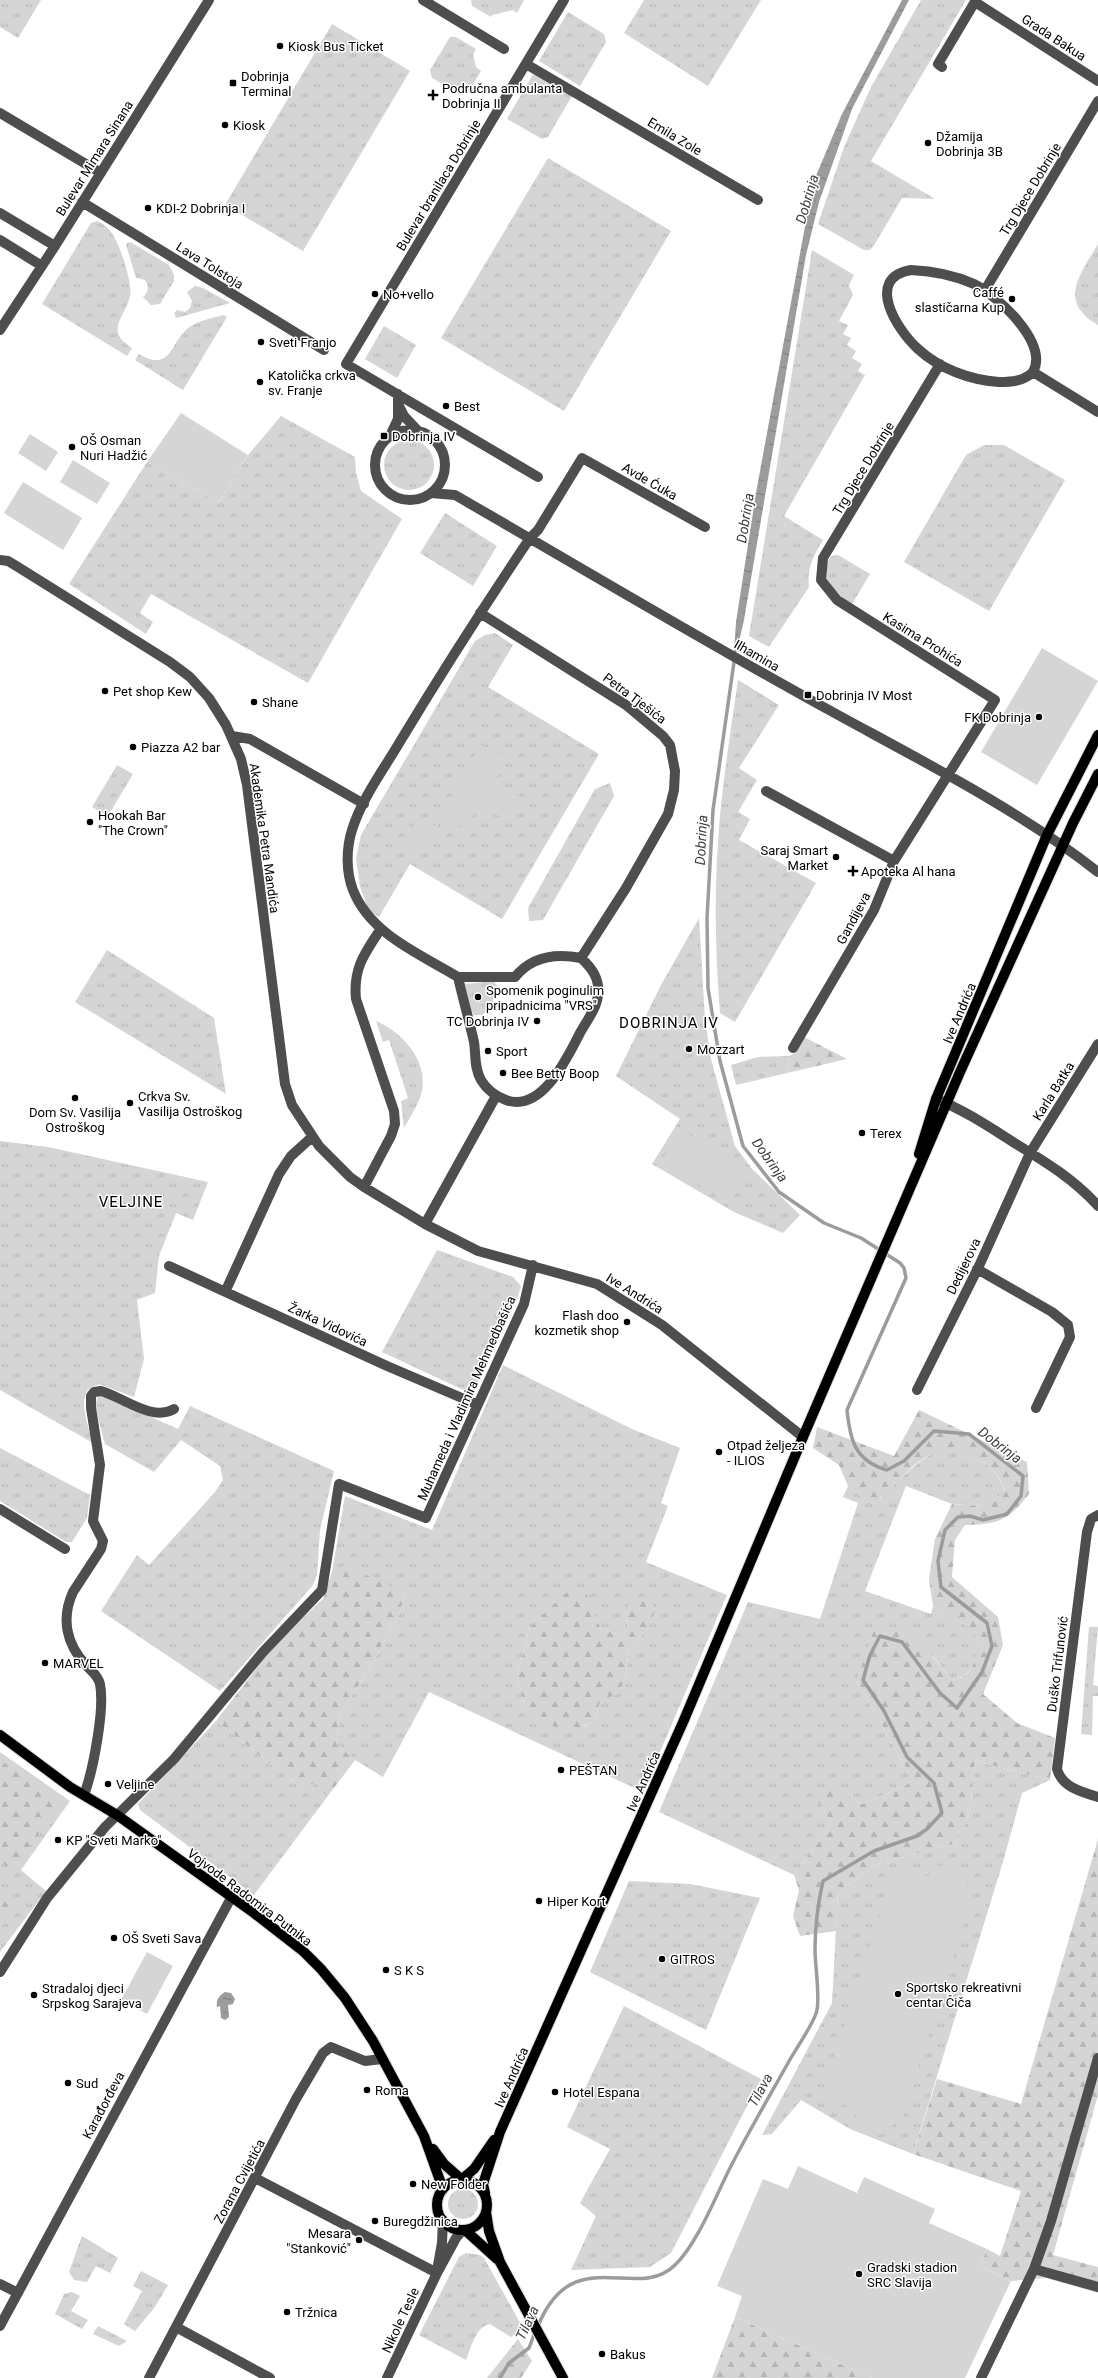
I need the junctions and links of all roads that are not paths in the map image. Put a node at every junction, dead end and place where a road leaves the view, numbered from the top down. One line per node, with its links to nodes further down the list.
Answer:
1 (209, 0): 11 (street, Bulevar Mimara Sinana)
2 (423, 0): 5 (street)
3 (564, 0): 6 (street, Bulevar branilaca Dobrinje)
4 (976, 1): 7 (street); 8 (street, Grada Bakua)
5 (504, 49)
6 (526, 64): 12 (street, Emila Zole); 23 (street, Bulevar branilaca Dobrinje)
7 (942, 67)
8 (1098, 81)
9 (1098, 101): 18 (street, Trg Djece Dobrinje)
10 (0, 113): 11 (street)
11 (100, 173): 13 (street, Bulevar Mimara Sinana)
12 (758, 200)
13 (82, 202): 16 (street, Bulevar Mimara Sinana); 20 (street, Lava Tolstoja)
14 (0, 213): 16 (street)
15 (0, 240): 17 (street)
16 (55, 246): 17 (street, Bulevar Mimara Sinana)
17 (42, 266): 19 (street, Bulevar Mimara Sinana)
18 (985, 290): 21 (street); 22 (street)
19 (0, 330)
20 (324, 350)
21 (940, 364): 22 (street); 35 (street, Trg Djece Dobrinje)
22 (1033, 372): 25 (street)
23 (398, 394): 24 (street); 29 (street)
24 (399, 406): 26 (street); 27 (street)
25 (1098, 412)
26 (417, 430): 27 (street); 28 (street)
27 (390, 436): 30 (street)
28 (444, 475): 30 (street); 31 (street, Ilhamina)
29 (538, 477)
30 (431, 493): 31 (street, Ilhamina)
31 (455, 495): 33 (street, Ilhamina)
32 (705, 527): 33 (street, Avde Ćuka)
33 (530, 538): 36 (street); 41 (street, Ilhamina)
34 (0, 560): 39 (street, Akademika Petra Mandića)
35 (837, 600): 37 (street, Kasima Prohića)
36 (480, 613): 43 (street); 49 (street, Petra Tješića)
37 (995, 700): 41 (street, Gandijeva)
38 (1098, 735): 44 (main road, Ive Andrića)
39 (232, 736): 43 (street); 56 (street, Akademika Petra Mandića)
40 (1098, 774): 45 (main road, Ive Andrića)
41 (947, 775): 44 (street, Ilhamina); 46 (street, Gandijeva)
42 (766, 791): 46 (street)
43 (364, 804): 48 (street)
44 (1047, 835): 45 (street); 54 (main road, Ive Andrića)
45 (1062, 846): 47 (street); 55 (main road, Ive Andrića)
46 (894, 861): 52 (street, Gandijeva)
47 (1098, 872)
48 (380, 930): 50 (street); 58 (street)
49 (581, 958): 50 (street); 53 (street)
50 (458, 977): 53 (street)
51 (1098, 1044): 57 (street, Karla Batka)
52 (793, 1048)
53 (496, 1096): 61 (street)
54 (936, 1099): 55 (street); 59 (main road, Ive Andrića)
55 (948, 1104): 57 (street); 59 (main road, Ive Andrića)
56 (312, 1138): 58 (street, Akademika Petra Mandića); 65 (street)
57 (1030, 1153): 60 (street); 64 (street, Dedijerova)
58 (364, 1187): 61 (street, Akademika Petra Mandića)
59 (903, 1204): 70 (main road, Ive Andrića)
60 (1098, 1206)
61 (425, 1224): 62 (street, Ive Andrića)
62 (533, 1265): 67 (street, Muhameda i Vladimira Mehmedbašića); 70 (street, Ive Andrića)
63 (169, 1266): 65 (street, Žarka Vidovića)
64 (977, 1269): 66 (street, Dedijerova); 68 (street)
65 (226, 1290): 67 (street, Žarka Vidovića)
66 (917, 1390)
67 (476, 1404): 77 (street, Muhameda i Vladimira Mehmedbašića)
68 (1036, 1408)
69 (174, 1409): 75 (street)
70 (803, 1437): 82 (main road, Ive Andrića)
71 (0, 1509): 73 (street)
72 (1098, 1515): 76 (street, Duško Trifunović)
73 (65, 1549)
74 (0, 1735): 75 (main road, Vojvode Radomira Putnika)
75 (84, 1795): 77 (main road, Vojvode Radomira Putnika)
76 (1098, 1797)
77 (117, 1816): 78 (main road, Vojvode Radomira Putnika); 79 (street)
78 (231, 1898): 80 (main road, Vojvode Radomira Putnika); 96 (street, Karađorđeva)
79 (0, 1972)
80 (382, 2058): 83 (main road, Vojvode Radomira Putnika); 84 (street, Zorana Cvijetića)
81 (1098, 2058): 92 (street)
82 (500, 2132): 85 (main road, Ive Andrića); 87 (main road, Ive Andrića)
83 (424, 2136): 85 (main road, Vojvode Radomira Putnika); 86 (main road, Vojvode Radomira Putnika)
84 (255, 2178): 93 (street); 98 (street, Zorana Cvijetića)
85 (462, 2179): 86 (main road); 87 (main road)
86 (443, 2189): 89 (main road)
87 (485, 2193): 88 (main road)
88 (486, 2212): 90 (main road); 91 (main road)
89 (442, 2220): 90 (main road); 93 (street, Nikole Tesle)
90 (464, 2230): 91 (main road); 93 (street, Nikole Tesle)
91 (500, 2262): 102 (main road)
92 (1034, 2269): 95 (street); 103 (street)
93 (437, 2273): 101 (street, Nikole Tesle)
94 (0, 2284): 96 (street)
95 (1098, 2287)
96 (18, 2293): 97 (street, Karađorđeva)
97 (0, 2326)
98 (176, 2328): 99 (street, Zorana Cvijetića); 100 (street)
99 (149, 2378)
100 (270, 2378)
101 (387, 2378)
102 (564, 2378)
103 (981, 2378)

